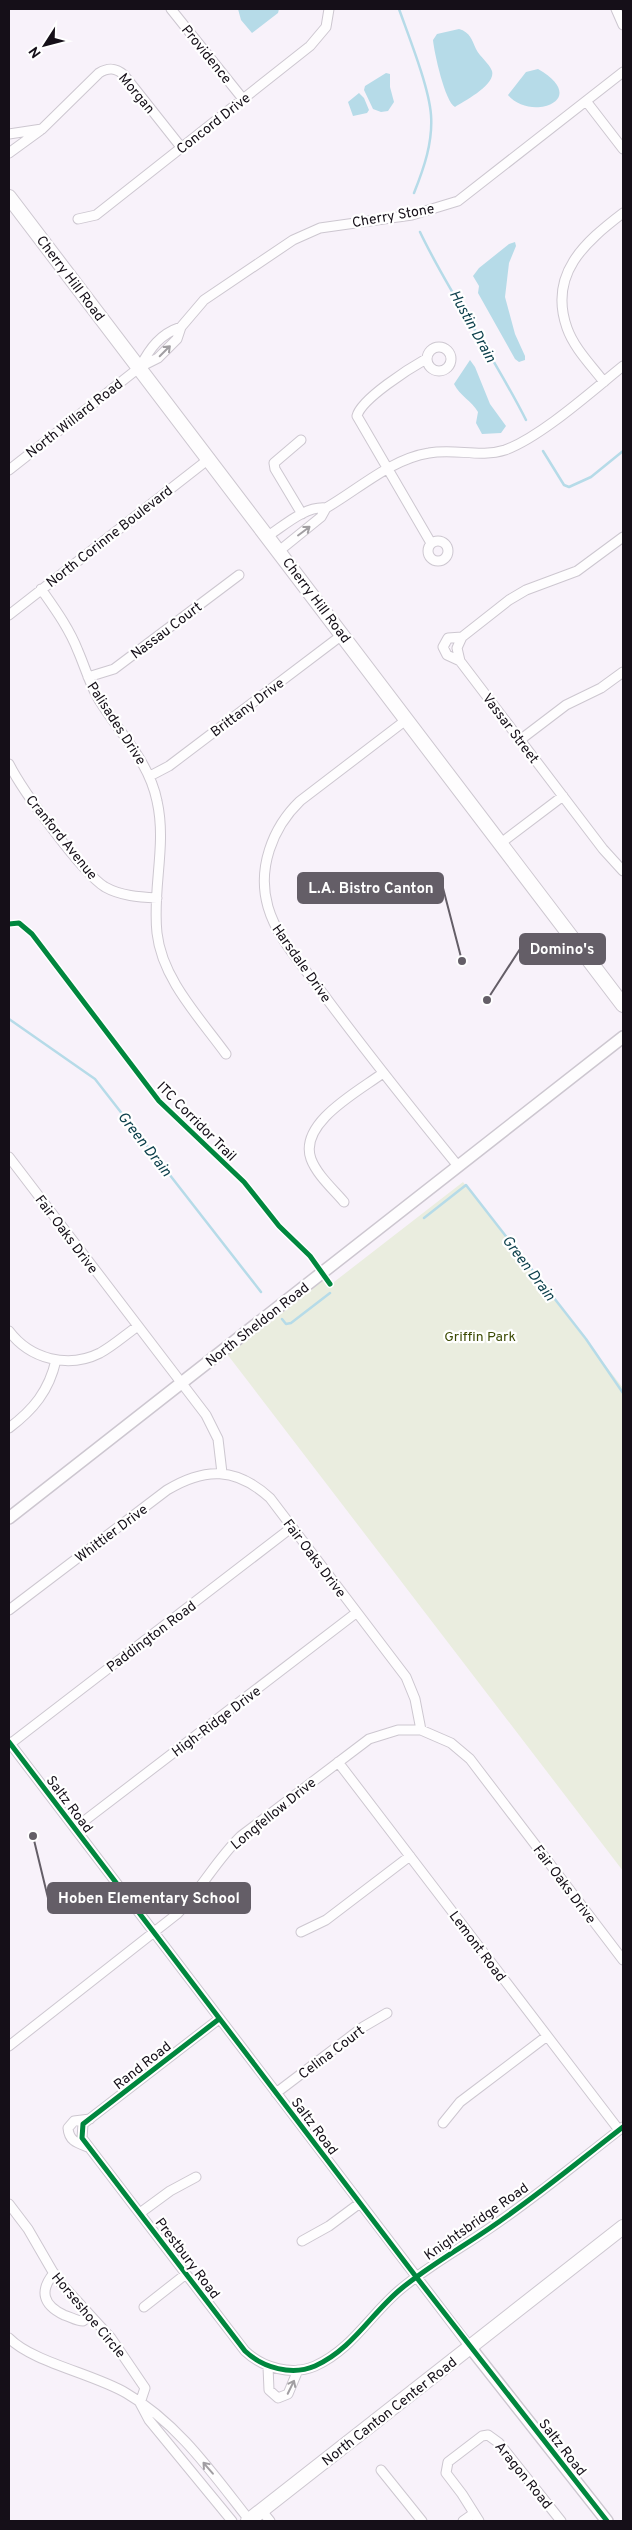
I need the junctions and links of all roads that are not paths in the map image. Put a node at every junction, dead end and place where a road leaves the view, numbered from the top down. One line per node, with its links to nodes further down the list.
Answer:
1 (171, 9): 6 (street, Providence)
2 (329, 9): 6 (street, Concord Drive)
3 (616, 9): 4 (street)
4 (623, 25)
5 (623, 72): 7 (street, Cherry Stone)
6 (243, 99): 10 (street, Concord Drive)
7 (586, 101): 11 (street); 16 (street, Cherry Stone)
8 (42, 129): 9 (street); 10 (street, Morgan); 12 (street)
9 (9, 134)
10 (181, 147): 15 (street, Concord Drive)
11 (623, 149)
12 (9, 153)
13 (9, 197): 19 (main road, Cherry Hill Road)
14 (623, 214): 20 (street)
15 (78, 219)
16 (181, 327): 19 (street, Cherry Stone, one-way to 16); 19 (street, Cherry Stone)
17 (426, 359): 23 (street)
18 (623, 366): 20 (street)
19 (140, 367): 22 (main road, Cherry Hill Road); 24 (street, North Willard Road)
20 (604, 382): 23 (street)
21 (301, 440): 26 (street)
22 (210, 458): 27 (main road, Cherry Hill Road); 32 (street, North Corinne Boulevard)
23 (387, 469): 25 (street); 29 (street)
24 (9, 470)
25 (326, 508): 26 (street); 30 (street, one-way to 25)
26 (302, 514): 27 (street)
27 (268, 536): 30 (main road, Cherry Hill Road)
28 (623, 537): 35 (street)
29 (432, 543)
30 (279, 550): 34 (main road, Cherry Hill Road)
31 (239, 574): 38 (street, Nassau Court)
32 (41, 589): 33 (street, North Corinne Boulevard); 38 (street, Palisades Drive)
33 (9, 615)
34 (342, 634): 39 (main road, Cherry Hill Road); 42 (street, Brittany Drive)
35 (460, 641): 36 (street, Vassar Street); 36 (street, Vassar Street)
36 (460, 660): 40 (street, Vassar Street)
37 (623, 672): 40 (street)
38 (88, 677): 42 (street, Palisades Drive)
39 (406, 720): 44 (main road, Cherry Hill Road); 50 (street, Harsdale Drive)
40 (520, 740): 43 (street, Vassar Street)
41 (9, 764): 46 (street, Cranford Avenue)
42 (150, 776): 46 (street, Palisades Drive)
43 (563, 796): 44 (street); 45 (street, Vassar Street)
44 (501, 843): 47 (main road, Cherry Hill Road)
45 (623, 871)
46 (157, 898): 49 (street, Palisades Drive)
47 (623, 1004)
48 (623, 1037): 52 (street, North Sheldon Road)
49 (226, 1054)
50 (383, 1073): 52 (street, Harsdale Drive); 53 (street)
51 (9, 1157): 54 (street, Fair Oaks Drive)
52 (458, 1166): 57 (street, North Sheldon Road)
53 (344, 1202)
54 (138, 1326): 56 (street); 57 (street, Fair Oaks Drive)
55 (9, 1331): 56 (street)
56 (56, 1360): 58 (street)
57 (182, 1383): 59 (street, Fair Oaks Drive); 60 (street, North Sheldon Road)
58 (9, 1428)
59 (222, 1474): 61 (street, Fair Oaks Drive); 62 (street, Whittier Drive)
60 (9, 1518)
61 (291, 1528): 63 (street, Fair Oaks Drive); 65 (street, Paddington Road)
62 (9, 1610)
63 (356, 1613): 64 (street, Fair Oaks Drive); 67 (street, High-Ridge Drive)
64 (421, 1730): 66 (street, Longfellow Drive); 71 (street, Fair Oaks Drive)
65 (10, 1743): 67 (street, Saltz Road)
66 (338, 1762): 68 (street, Lemont Road); 69 (street, Longfellow Drive)
67 (75, 1828): 69 (street, Saltz Road)
68 (410, 1856): 70 (street); 74 (street, Lemont Road)
69 (154, 1932): 73 (street, Saltz Road); 75 (street, Longfellow Drive)
70 (300, 1932)
71 (623, 1960)
72 (387, 2013): 76 (street, Celina Court)
73 (219, 2019): 76 (street, Saltz Road); 77 (street, Rand Road)
74 (547, 2036): 78 (street); 80 (street, Lemont Road)
75 (9, 2046)
76 (276, 2093): 84 (street, Saltz Road)
77 (90, 2119): 79 (street, Rand Road); 81 (street, Rand Road)
78 (443, 2123)
79 (68, 2128): 82 (street, Prestbury Road)
80 (621, 2129): 91 (street, Knightsbridge Road)
81 (82, 2131): 82 (street, Prestbury Road)
82 (88, 2147): 86 (street, Prestbury Road)
83 (196, 2177): 86 (street)
84 (360, 2203): 88 (street); 91 (street, Saltz Road)
85 (9, 2204): 89 (street, Horseshoe Circle)
86 (140, 2213): 90 (street, Prestbury Road)
87 (623, 2227): 95 (main road, North Canton Center Road)
88 (302, 2241)
89 (54, 2273): 93 (street, Horseshoe Circle); 93 (street)
90 (186, 2274): 92 (street); 96 (street, Prestbury Road)
91 (417, 2278): 95 (street, Saltz Road); 97 (street, Knightsbridge Road)
92 (144, 2307)
93 (89, 2316): 98 (street, Horseshoe Circle)
94 (9, 2338): 98 (street, Horseshoe Circle)
95 (470, 2347): 104 (main road, North Canton Center Road); 111 (street, Saltz Road)
96 (268, 2367): 97 (street, Prestbury Road); 97 (street, one-way to 97)
97 (298, 2370)
98 (140, 2403): 99 (street, Horseshoe Circle); 100 (street, Horseshoe Circle)
99 (181, 2436): 100 (street); 102 (street, Horseshoe Circle, one-way to 99)
100 (170, 2445): 103 (street, Horseshoe Circle)
101 (382, 2470): 108 (street)
102 (226, 2489): 103 (street); 107 (street, Horseshoe Circle)
103 (214, 2499): 106 (street, Horseshoe Circle)
104 (266, 2516): 107 (main road, North Canton Center Road)
105 (476, 2518): 109 (street); 110 (street, Aragon Road)
106 (232, 2521)
107 (249, 2521)
108 (422, 2521)
109 (462, 2521)
110 (561, 2521)
111 (607, 2521)

